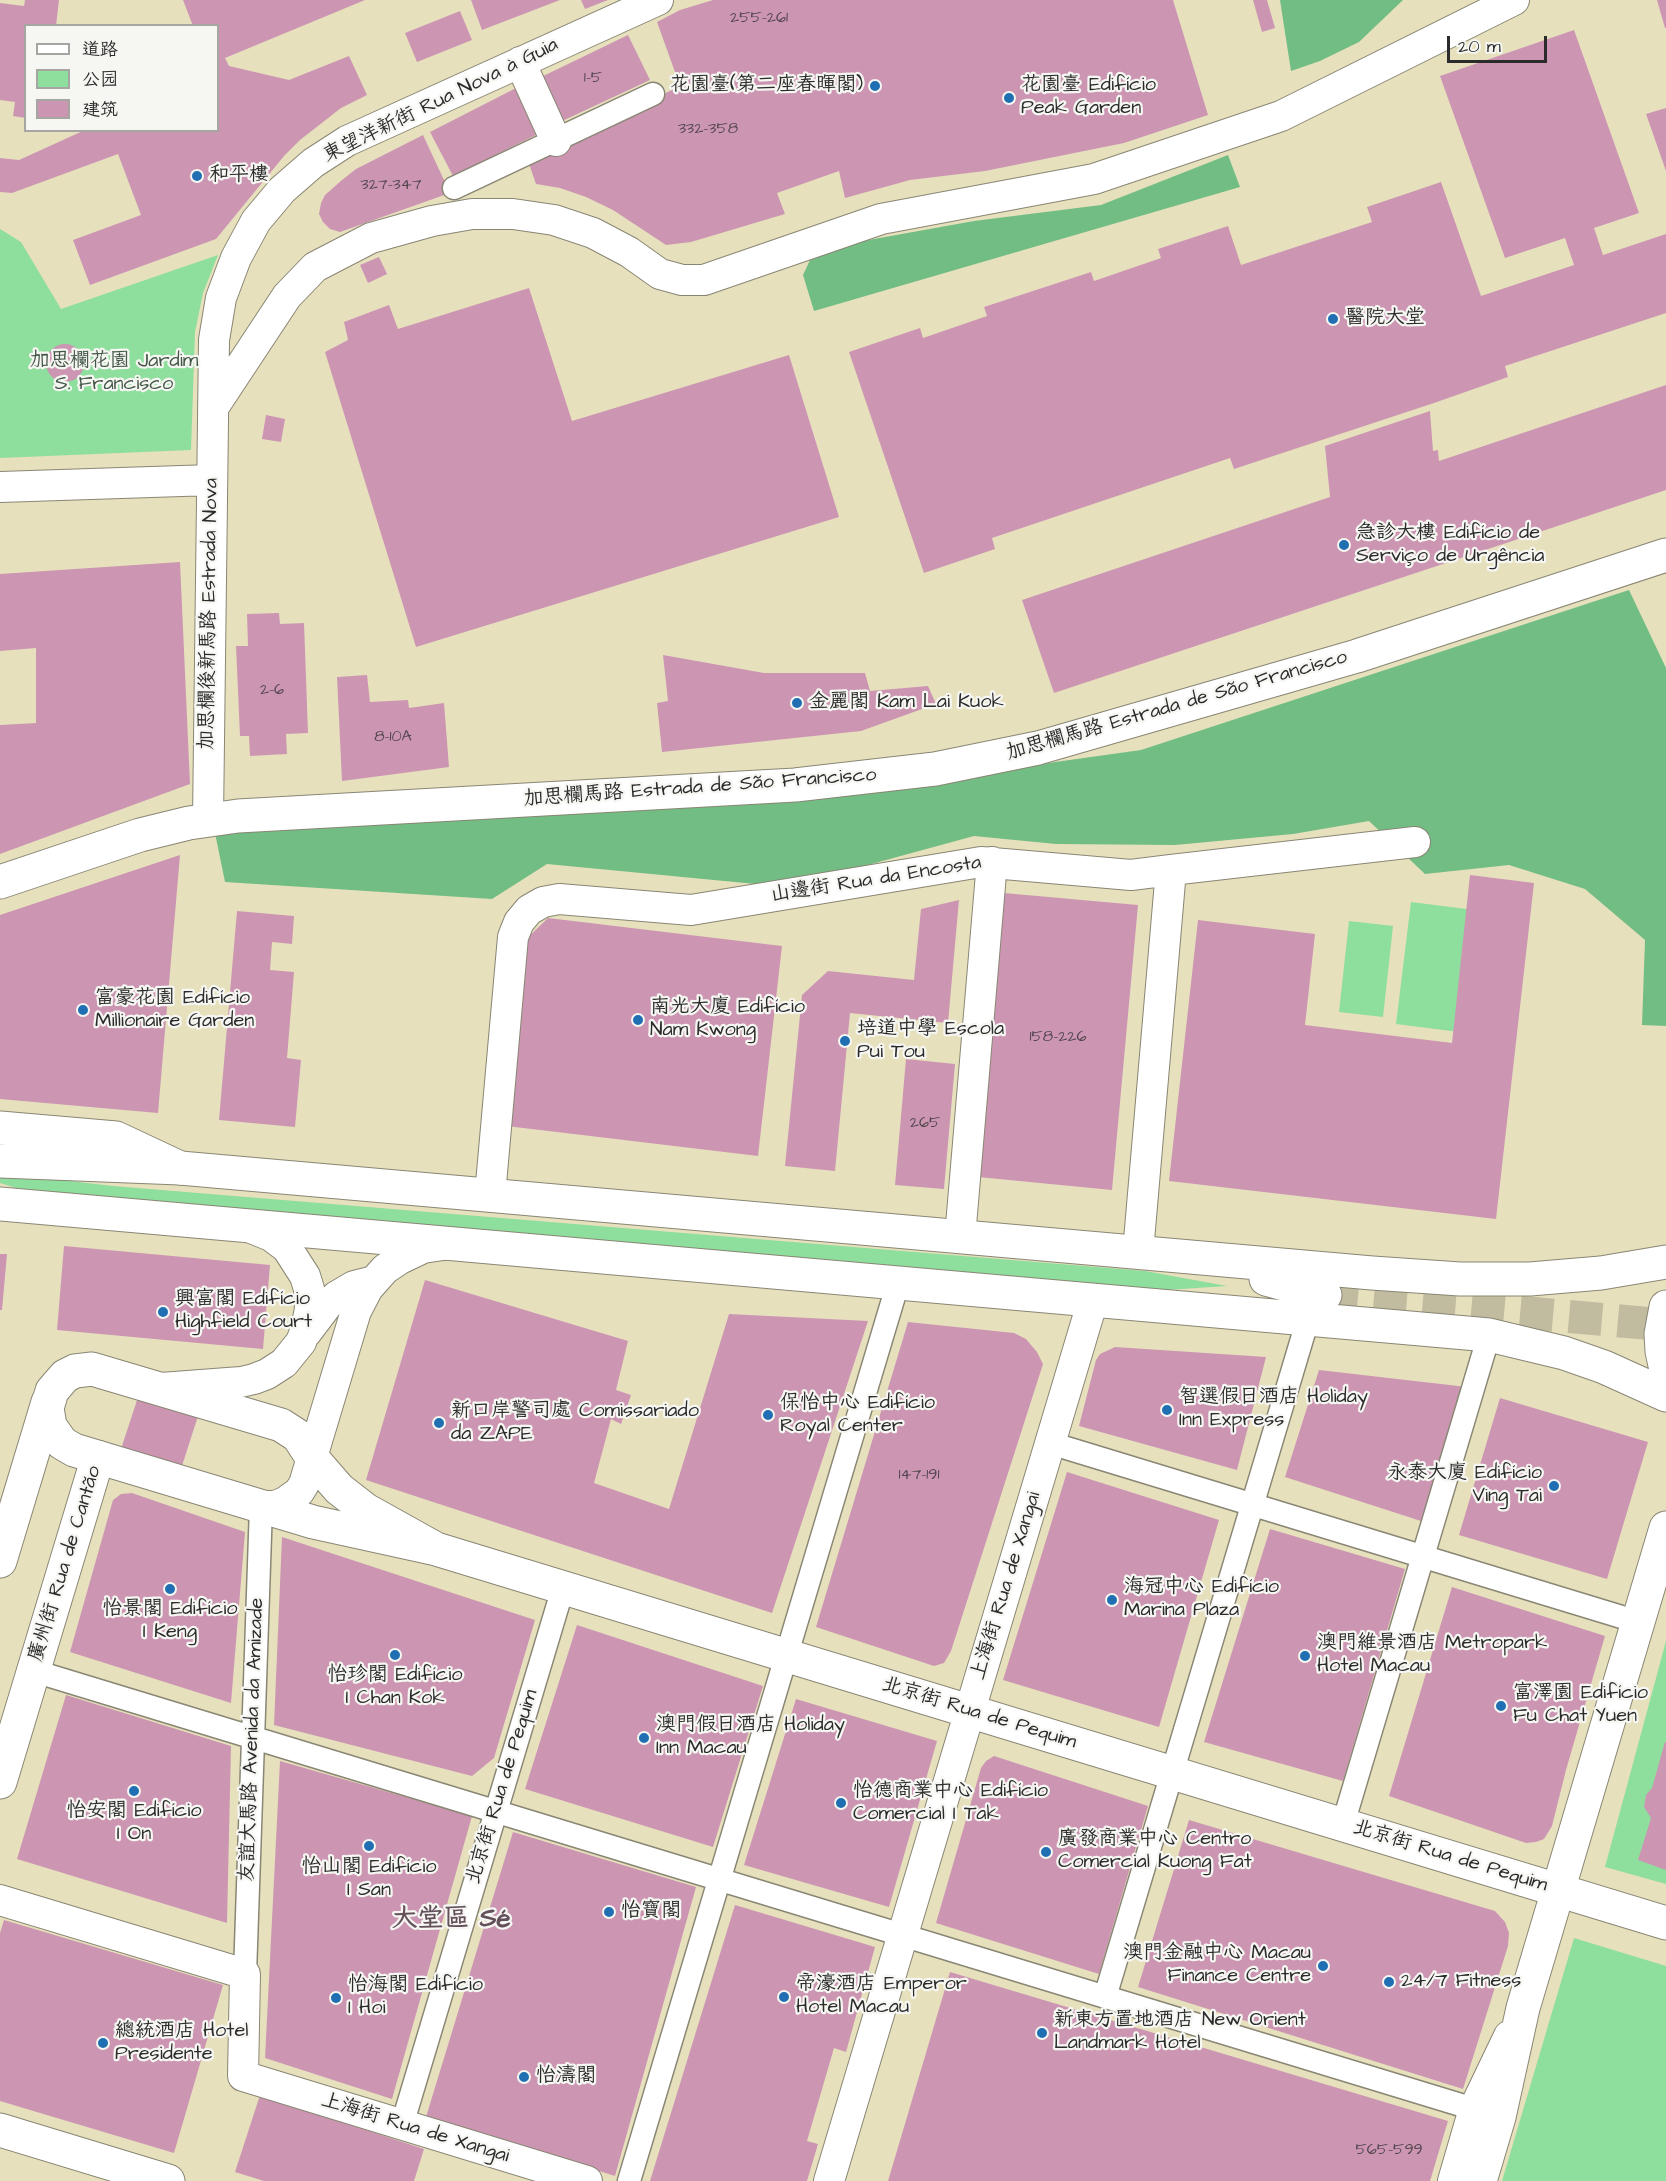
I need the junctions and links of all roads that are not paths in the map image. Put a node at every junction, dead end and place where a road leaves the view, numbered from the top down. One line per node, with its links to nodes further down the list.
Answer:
1 (654, 0): 3 (street, 東望洋新街 Rua Nova à Guia)
2 (1514, 0): 7 (street)
3 (520, 62): 5 (street); 7 (street, 東望洋新街 Rua Nova à Guia)
4 (653, 94): 5 (street)
5 (556, 141): 6 (street)
6 (454, 188)
7 (213, 408): 8 (street, 加思欄後新馬路 Estrada Nova)
8 (212, 480): 9 (street); 11 (street, 加思欄後新馬路 Estrada Nova)
9 (0, 487)
10 (1666, 555): 11 (main road, 加思欄馬路 Estrada de São Francisco)
11 (208, 820): 15 (main road, 加思欄馬路 Estrada de São Francisco)
12 (1415, 842): 14 (street, 山邊街 Rua da Encosta)
13 (992, 862): 14 (street, 山邊街 Rua da Encosta); 19 (street, 山邊街 Rua da Encosta); 22 (street)
14 (1171, 870): 24 (street)
15 (0, 882)
16 (0, 1128): 18 (main road)
17 (0, 1161): 18 (main road)
18 (180, 1168): 19 (main road)
19 (490, 1195): 22 (main road)
20 (0, 1204): 21 (main road)
21 (241, 1225): 23 (main road); 34 (street)
22 (960, 1237): 24 (main road)
23 (457, 1244): 27 (street); 28 (main road)
24 (1138, 1252): 25 (main road)
25 (1181, 1256): 26 (main road); 31 (main road)
26 (1666, 1262)
27 (374, 1281): 34 (street); 41 (street)
28 (898, 1283): 29 (main road); 50 (street)
29 (1093, 1300): 31 (main road); 39 (street, 上海街 Rua de Xangai)
30 (1666, 1307): 35 (main road)
31 (1177, 1308): 32 (main road)
32 (1308, 1319): 33 (main road); 42 (street)
33 (1489, 1335): 37 (main road); 46 (street, 北京街 Rua de Pequim)
34 (304, 1336): 36 (street)
35 (1666, 1370)
36 (159, 1388): 38 (main road); 41 (main road)
37 (1666, 1395)
38 (49, 1398): 40 (main road); 47 (main road)
39 (1050, 1443): 42 (street); 52 (street, 上海街 Rua de Xangai)
40 (98, 1457): 43 (main road); 51 (main road, 廣州街 Rua de Cantão)
41 (313, 1458): 43 (street); 45 (main road)
42 (1253, 1504): 46 (street); 55 (street)
43 (261, 1506): 45 (main road); 53 (street, 友誼大馬路 Avenida da Amizade)
44 (1666, 1528): 49 (main road)
45 (436, 1549): 48 (main road, 北京街 Rua de Pequim)
46 (1423, 1556): 49 (street); 58 (street, 北京街 Rua de Pequim)
47 (0, 1561)
48 (562, 1588): 50 (main road, 北京街 Rua de Pequim); 57 (street, 北京街 Rua de Pequim)
49 (1638, 1622): 60 (main road)
50 (786, 1655): 52 (main road, 北京街 Rua de Pequim); 59 (street)
51 (34, 1671): 53 (street, 廣州街 Rua de Cantão); 54 (main road, 廣州街 Rua de Cantão)
52 (970, 1711): 55 (main road, 北京街 Rua de Pequim); 63 (street, 上海街 Rua de Xangai)
53 (253, 1738): 57 (street, 廣州街 Rua de Cantão); 64 (street, 友誼大馬路 Avenida da Amizade)
54 (7, 1742): 56 (main road, 廣州街 Rua de Cantão)
55 (1173, 1773): 58 (main road, 北京街 Rua de Pequim); 65 (street)
56 (0, 1782)
57 (495, 1812): 59 (street); 67 (street, 北京街 Rua de Pequim)
58 (1343, 1824): 60 (main road, 北京街 Rua de Pequim)
59 (719, 1880): 63 (street); 71 (street)
60 (1558, 1890): 62 (main road, 北京街 Rua de Pequim); 66 (main road)
61 (0, 1900): 64 (street)
62 (1666, 1923)
63 (903, 1935): 65 (street); 72 (street, 上海街 Rua de Xangai)
64 (245, 1974): 67 (street, 上海街 Rua de Xangai)
65 (1105, 1997): 66 (street)
66 (1487, 2113): 73 (street); 74 (main road)
67 (402, 2125): 70 (street, 上海街 Rua de Xangai)
68 (0, 2130): 69 (main road)
69 (168, 2181)
70 (587, 2181)
71 (629, 2181)
72 (829, 2181)
73 (1453, 2181)
74 (1480, 2181)

